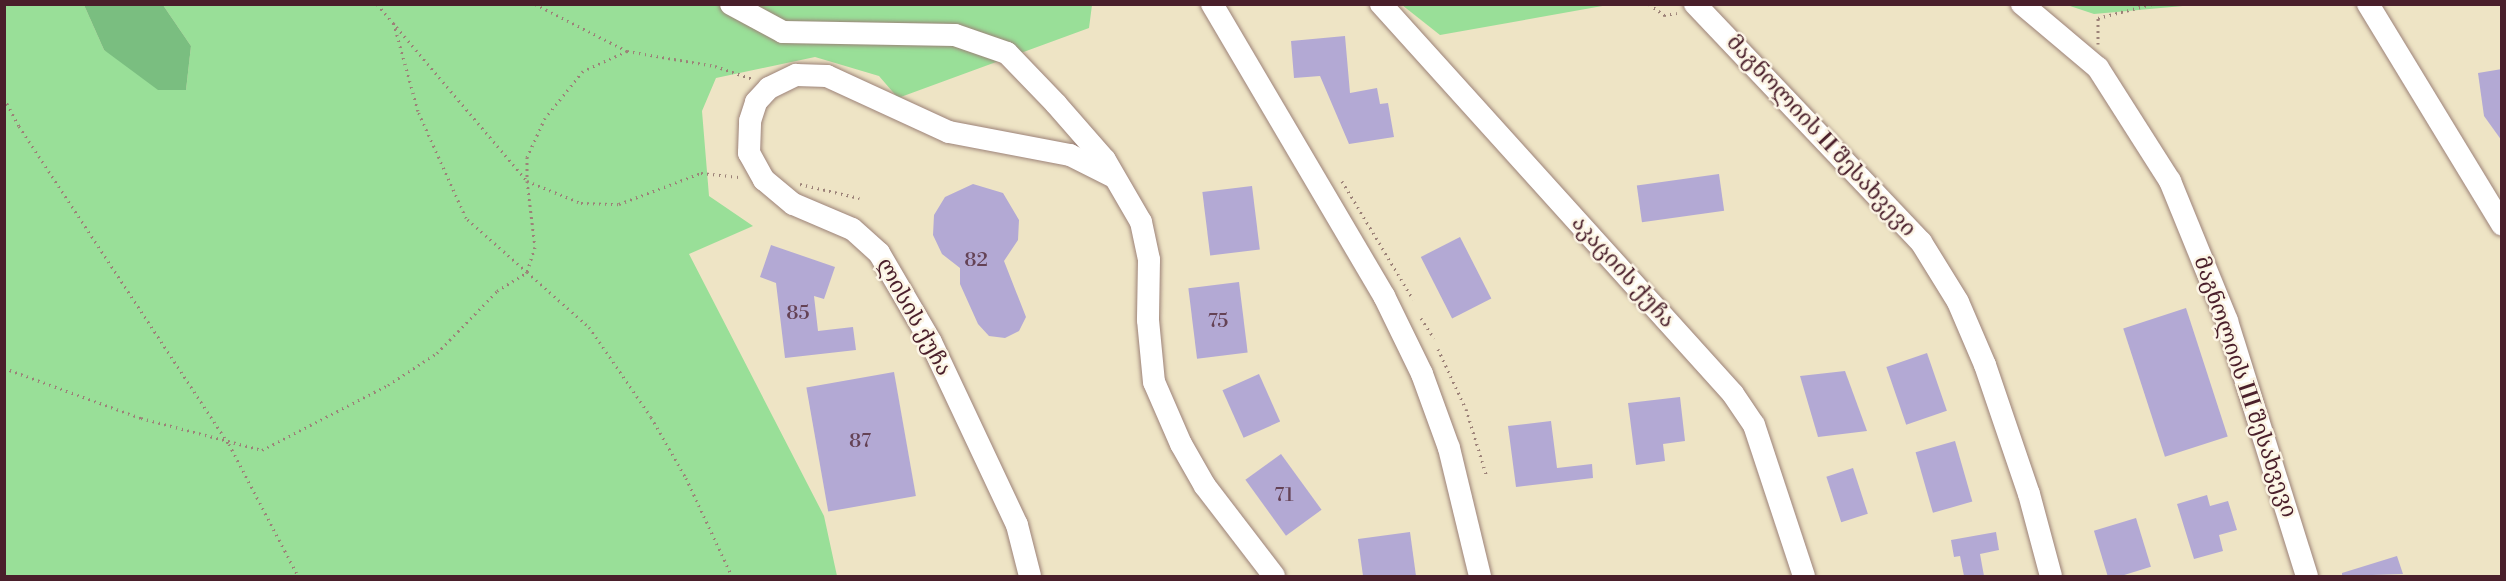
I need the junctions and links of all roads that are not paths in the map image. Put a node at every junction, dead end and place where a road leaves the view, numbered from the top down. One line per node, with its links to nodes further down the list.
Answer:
1 (731, 4): 7 (street)
2 (1212, 4): 11 (street)
3 (1381, 4): 12 (street, აკაციის ქუჩა)
4 (2022, 4): 14 (street, მაგნოლიის III შესახვევი)
5 (2368, 4): 8 (street)
6 (1687, 8): 13 (street, მაგნოლიის II შესახვევი)
7 (1114, 177): 9 (street, ლისის ქუჩა); 10 (street)
8 (2502, 224)
9 (1029, 576)
10 (1274, 576)
11 (1480, 576)
12 (1804, 576)
13 (2051, 576)
14 (2307, 576)

